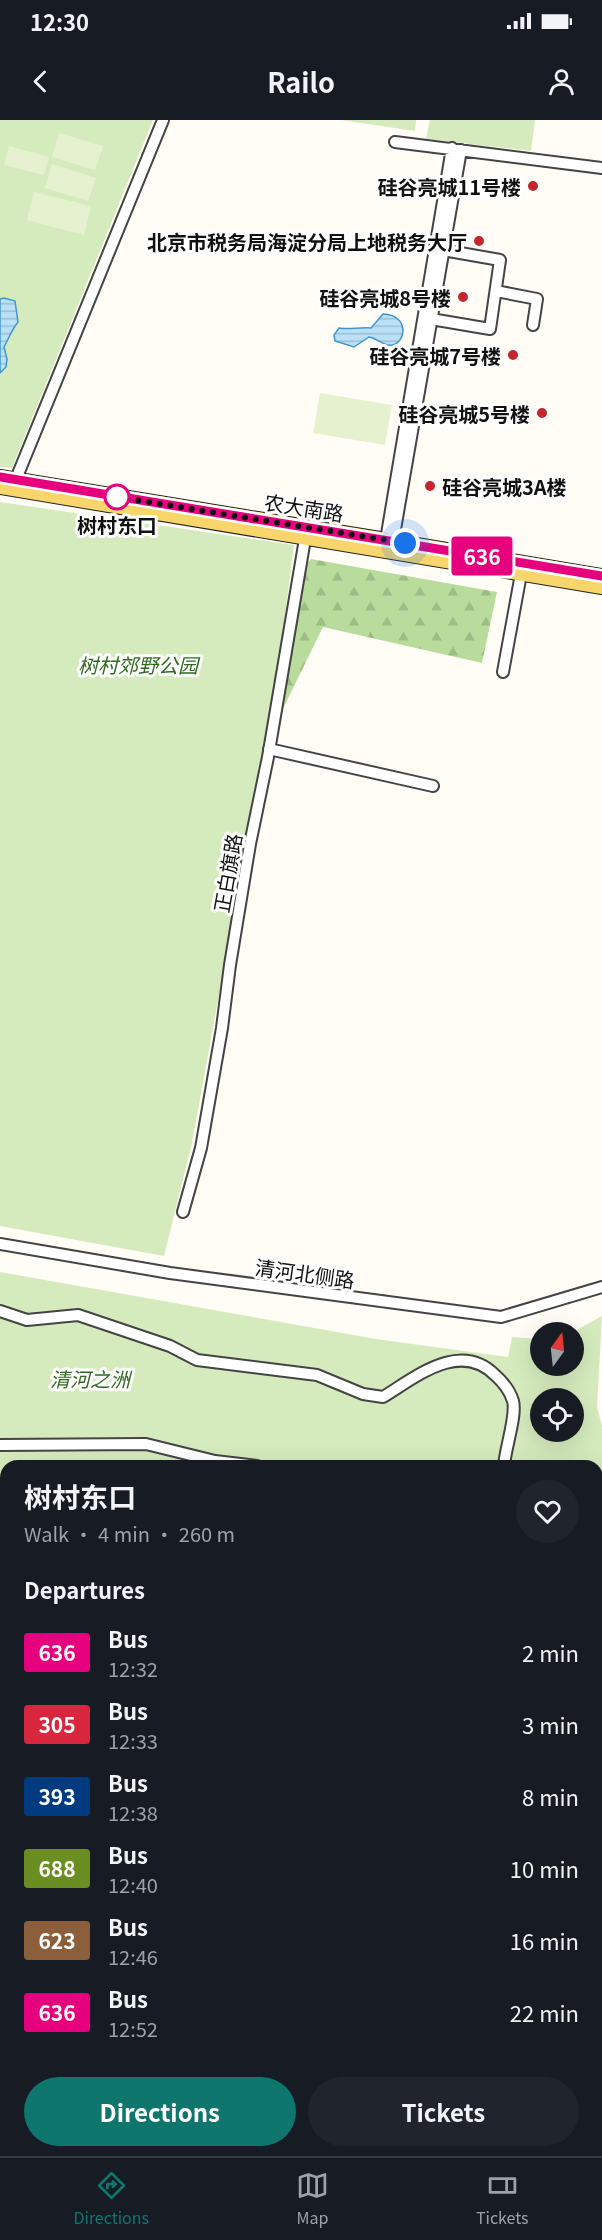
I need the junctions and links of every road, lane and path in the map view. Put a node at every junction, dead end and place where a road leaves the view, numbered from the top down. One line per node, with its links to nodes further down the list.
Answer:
1 (163, 120): 10 (street)
2 (395, 142): 3 (street)
3 (457, 149): 4 (street); 5 (street); 13 (street)
4 (602, 168)
5 (443, 250): 6 (street); 7 (street)
6 (496, 291): 7 (street); 8 (street)
7 (431, 320): 13 (street)
8 (533, 325)
9 (0, 477): 10 (main road, 农大南路)
10 (16, 479): 13 (main road, 农大南路)
11 (0, 487): 12 (main road, 农大南路)
12 (305, 539): 14 (main road, 农大南路); 18 (street, 正白旗路)
13 (389, 540): 15 (main road, 农大南路)
14 (521, 574): 16 (main road, 农大南路); 17 (street)
15 (602, 576)
16 (602, 587)
17 (503, 672)
18 (269, 749): 19 (street); 20 (street, 正白旗路)
19 (434, 786)
20 (183, 1212)
21 (0, 1244): 22 (street, 清河北侧路)
22 (602, 1287)
23 (0, 1311): 26 (street)
24 (0, 1445): 25 (street)
25 (211, 1460)
26 (505, 1460)

